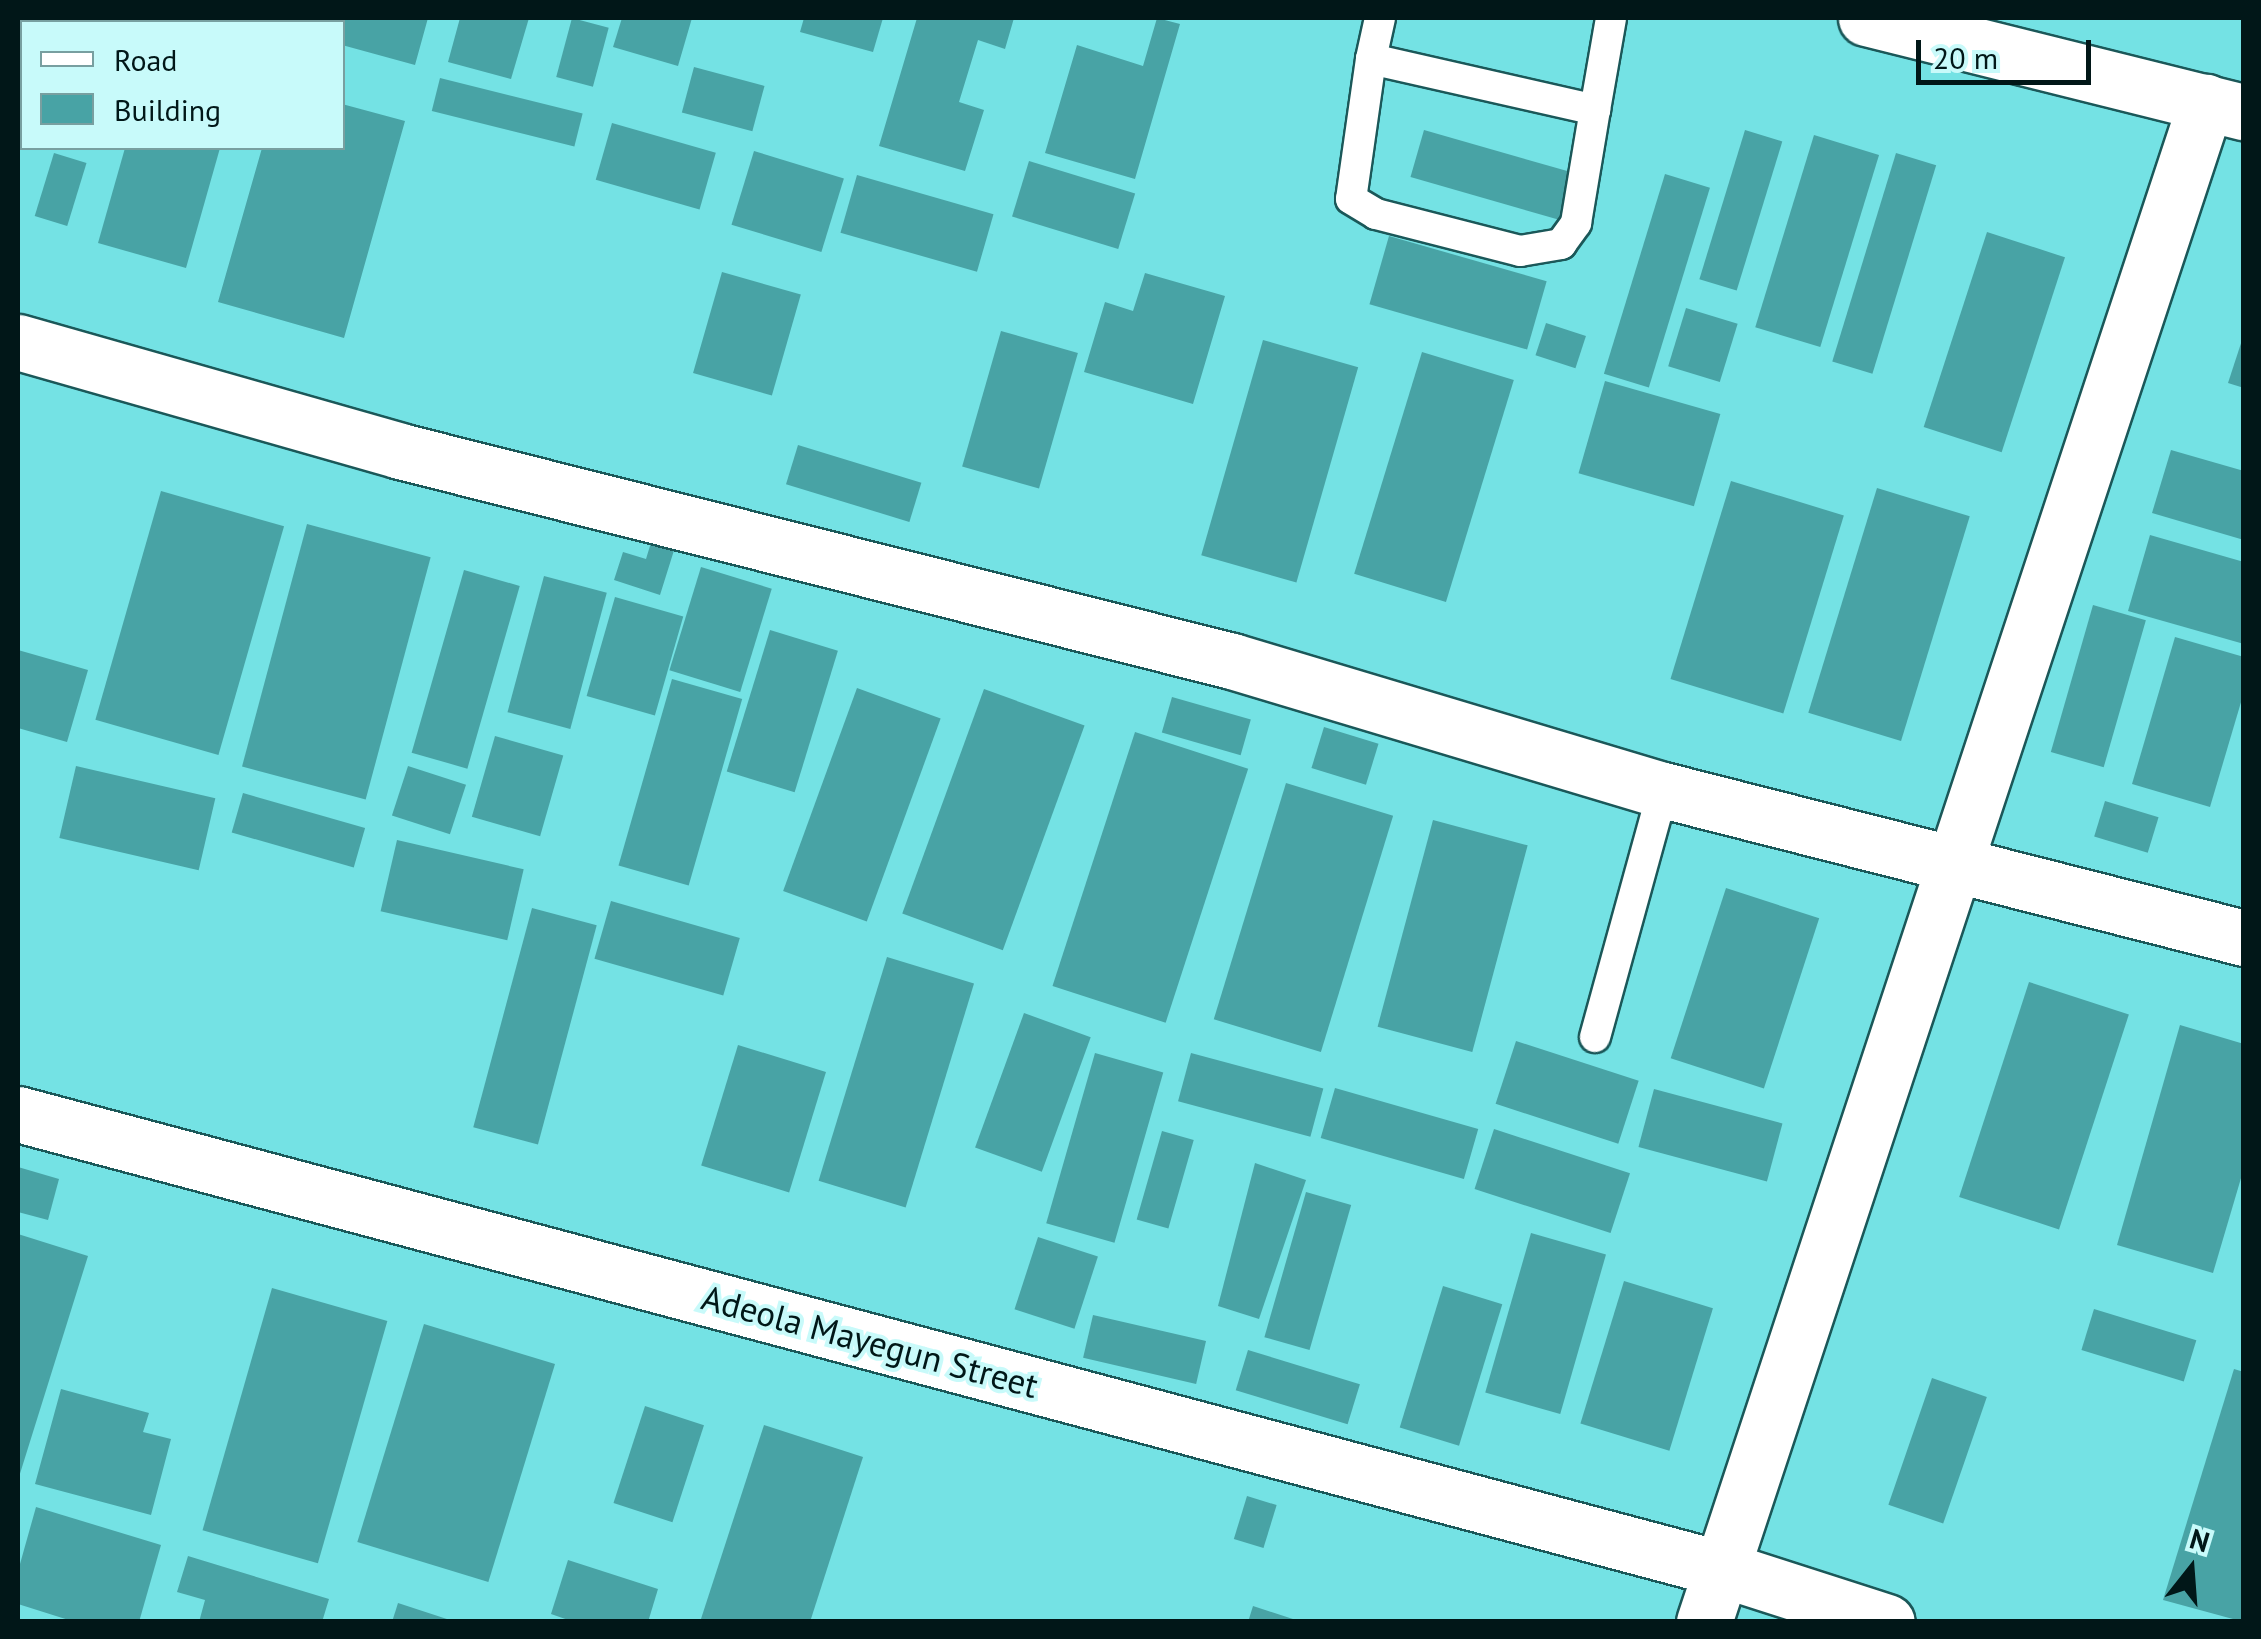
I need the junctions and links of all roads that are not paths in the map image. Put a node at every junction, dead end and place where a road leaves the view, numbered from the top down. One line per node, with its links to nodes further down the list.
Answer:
1 (1380, 18): 4 (lane)
2 (1611, 18): 6 (lane)
3 (1866, 18): 5 (street)
4 (1371, 59): 6 (lane); 6 (lane)
5 (2225, 107): 9 (street)
6 (1594, 110)
7 (18, 342): 8 (street)
8 (1663, 790): 9 (street); 11 (lane)
9 (1958, 864): 10 (street); 13 (street)
10 (2244, 938)
11 (1595, 1037)
12 (18, 1114): 13 (street, Adeola Mayegun Street)
13 (1722, 1569): 14 (street); 15 (street, Adeola Mayegun Street)
14 (1704, 1622)
15 (1887, 1622)

